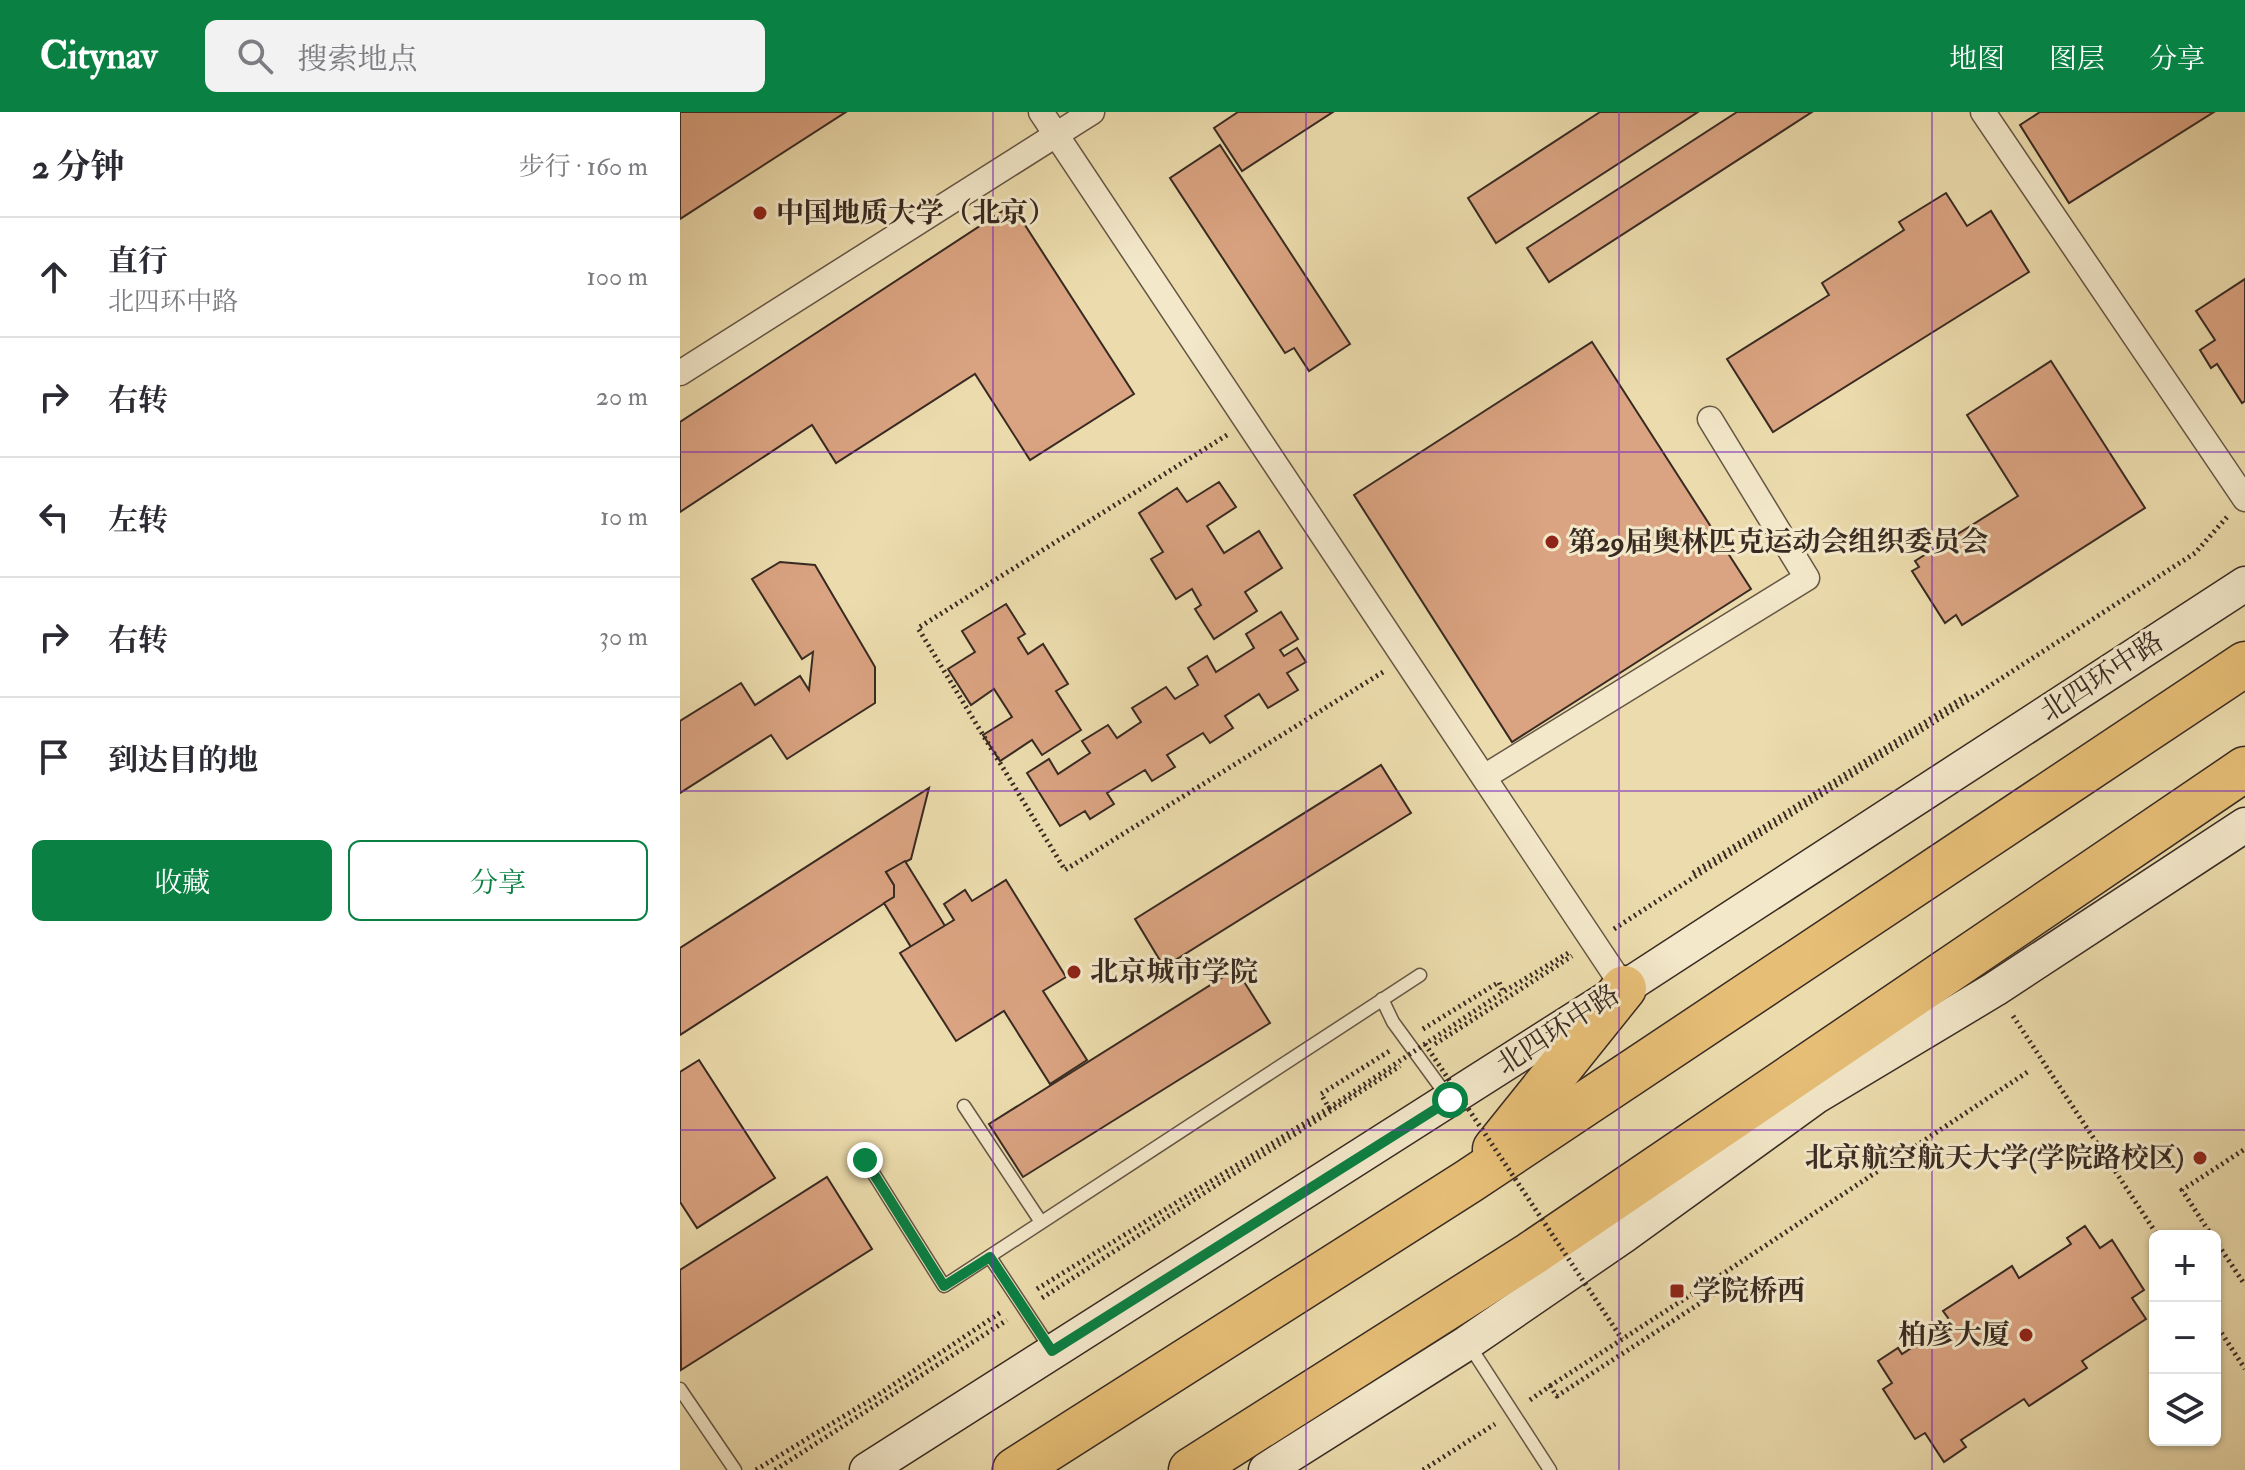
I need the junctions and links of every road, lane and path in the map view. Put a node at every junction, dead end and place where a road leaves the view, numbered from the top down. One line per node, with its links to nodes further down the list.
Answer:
1 (1041, 112): 4 (street)
2 (1092, 112): 4 (street)
3 (1983, 112): 8 (street)
4 (1056, 135): 5 (street); 7 (street)
5 (680, 373)
6 (1710, 419): 14 (street)
7 (1248, 422): 11 (path); 14 (street)
8 (2245, 498): 16 (path)
9 (2245, 584): 18 (street, 北四环中路)
10 (2245, 664): 28 (highway)
11 (1390, 667)
12 (1967, 695): 16 (path)
13 (2245, 769): 33 (highway)
14 (1484, 777): 16 (street)
15 (2245, 825): 19 (street)
16 (1593, 940): 18 (street); 21 (path); 21 (path, bridge)
17 (1420, 975): 20 (lane)
18 (1624, 988): 24 (street, 北四环中路); 28 (highway)
19 (1995, 989): 23 (street); 30 (path)
20 (1382, 999): 21 (lane); 29 (lane)
21 (1421, 1050): 24 (lane); 37 (path); 37 (path, bridge); 39 (path, bridge)
22 (2029, 1071): 35 (path)
23 (1815, 1097): 33 (highway); 40 (street)
24 (1450, 1100): 41 (street, 北四环中路)
25 (964, 1106): 29 (lane)
26 (2245, 1149): 31 (path)
27 (865, 1160): 34 (lane)
28 (1469, 1181): 50 (highway)
29 (1041, 1222): 34 (lane)
30 (2154, 1230)
31 (2209, 1230)
32 (2221, 1249): 36 (path)
33 (1531, 1254): 51 (highway)
34 (990, 1257): 37 (lane)
35 (1712, 1281): 39 (path); 43 (path)
36 (2245, 1285)
37 (1021, 1305): 41 (lane); 47 (path); 48 (path)
38 (2221, 1332): 42 (path)
39 (1622, 1339): 43 (path)
40 (1467, 1343): 45 (lane); 52 (street)
41 (1052, 1351): 49 (street, 北四环中路)
42 (2245, 1369)
43 (1550, 1386): 45 (path)
44 (680, 1389): 46 (lane)
45 (1513, 1412): 53 (path); 54 (lane)
46 (735, 1470)
47 (756, 1470)
48 (775, 1470)
49 (867, 1470)
50 (1015, 1470)
51 (1191, 1470)
52 (1266, 1470)
53 (1423, 1470)
54 (1550, 1470)

